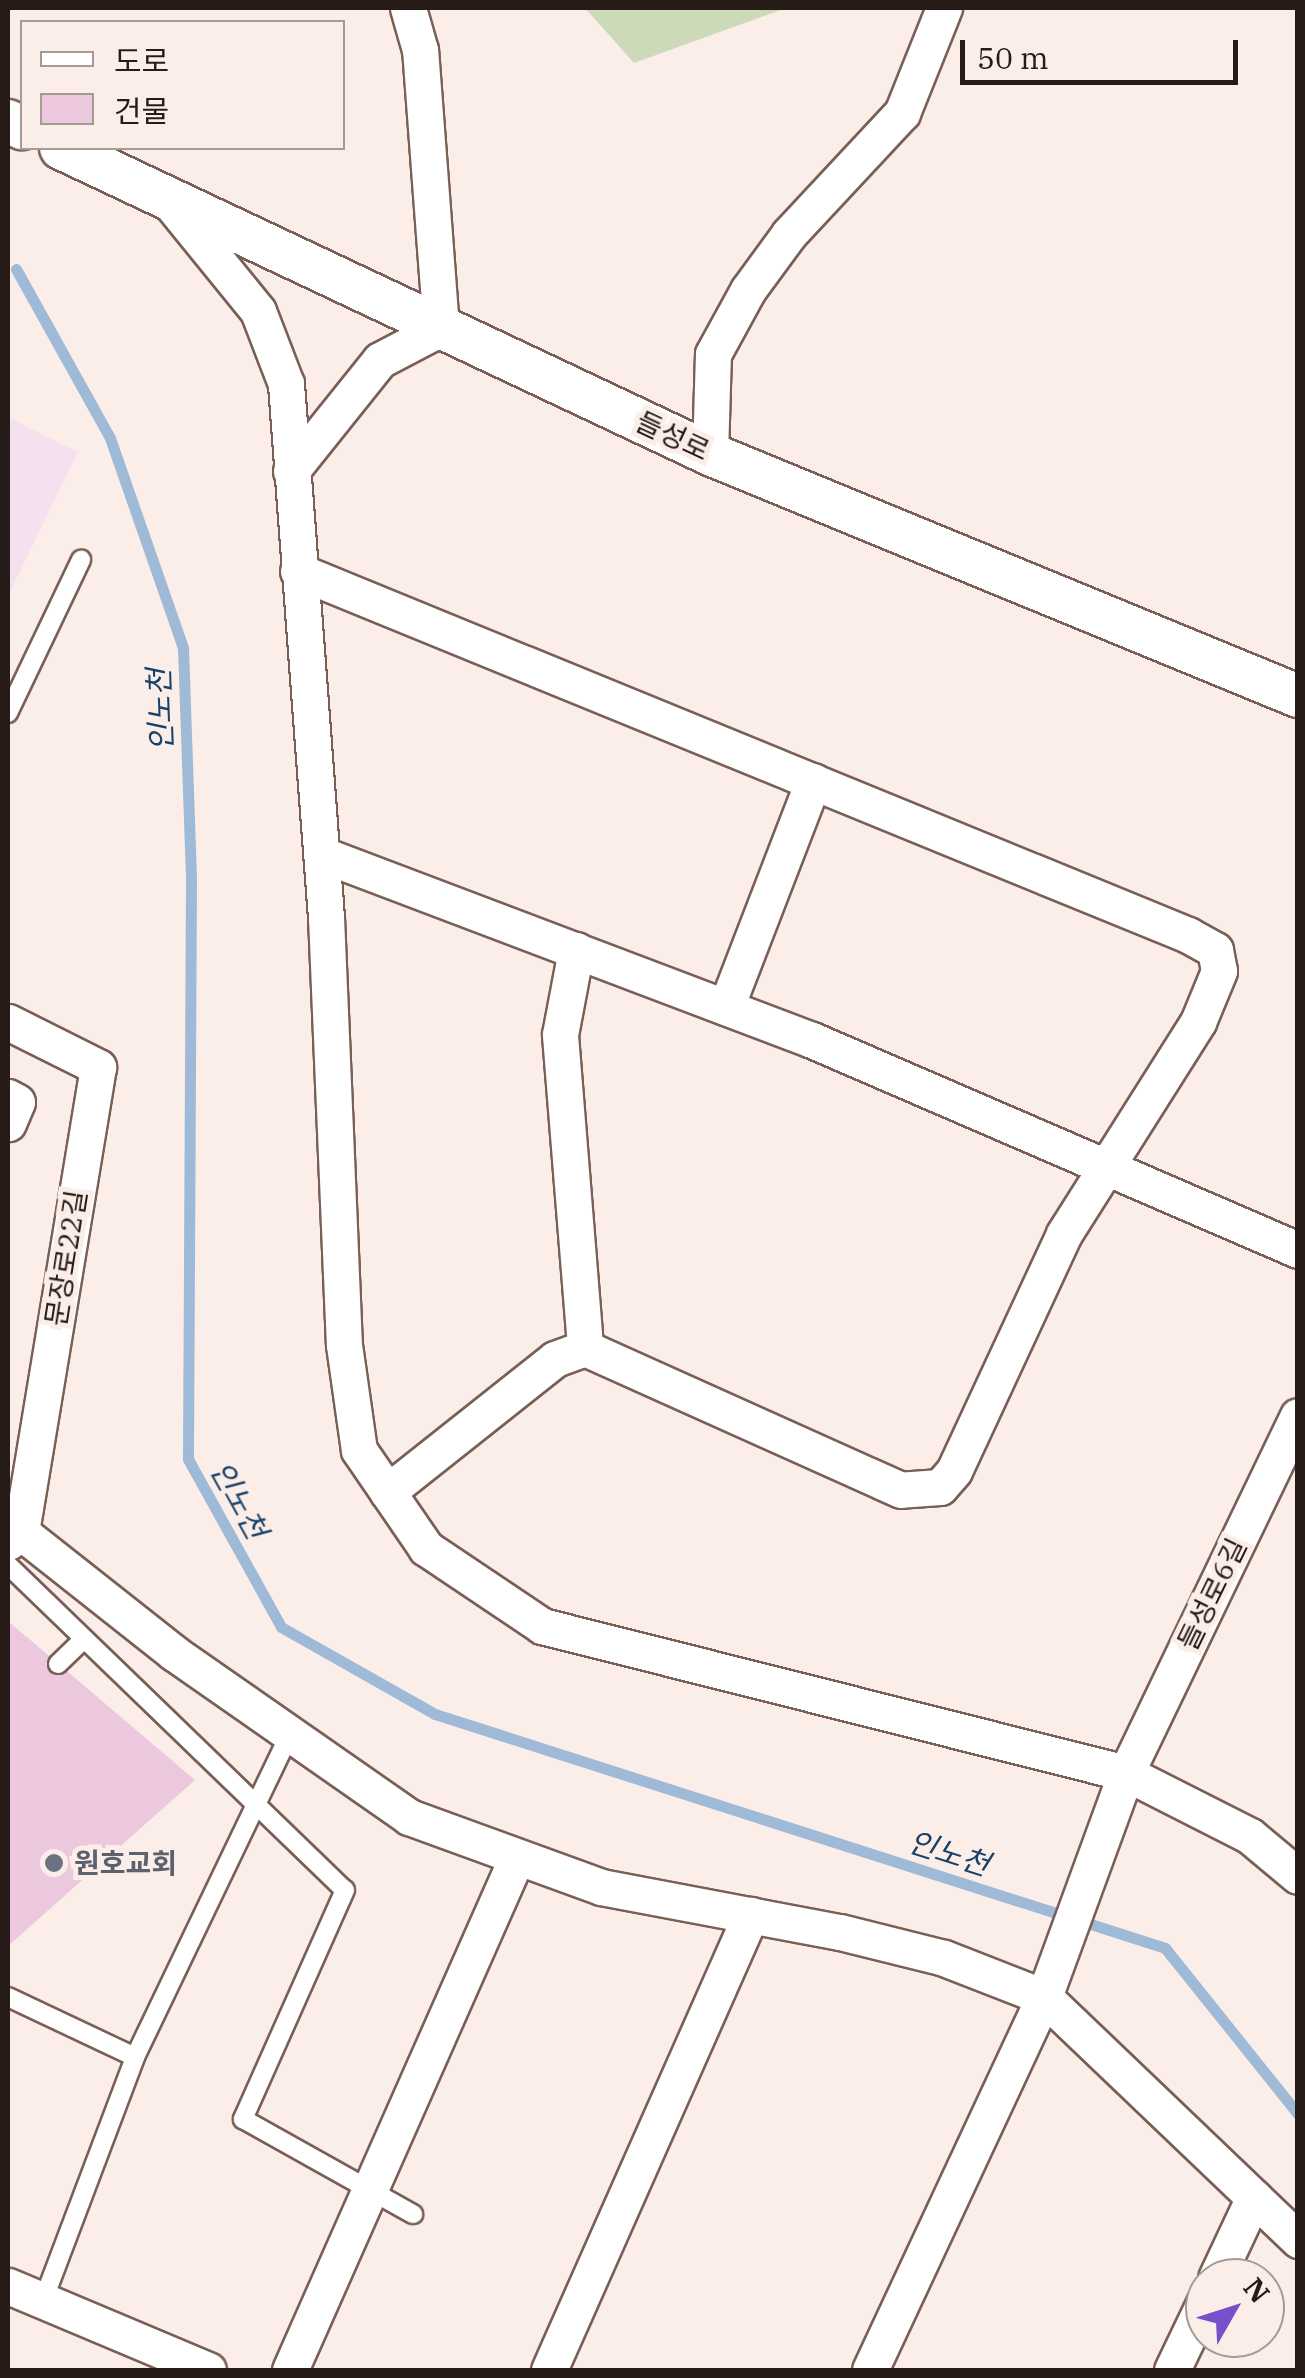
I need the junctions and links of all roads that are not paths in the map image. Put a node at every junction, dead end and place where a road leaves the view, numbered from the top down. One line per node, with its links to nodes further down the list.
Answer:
1 (408, 8): 5 (street)
2 (944, 8): 6 (street)
3 (65, 150): 4 (street, 들성로)
4 (167, 199): 5 (street, 들성로); 7 (street)
5 (441, 328): 6 (street, 들성로); 7 (street)
6 (710, 454): 10 (street, 들성로)
7 (292, 471): 9 (street)
8 (82, 560): 11 (lane)
9 (298, 571): 12 (street); 13 (street)
10 (1298, 696)
11 (8, 713)
12 (813, 781): 15 (street); 19 (street)
13 (321, 854): 14 (street); 23 (street)
14 (576, 950): 15 (street); 21 (street)
15 (726, 1007): 19 (street)
16 (8, 1022): 24 (street, 문장로22길)
17 (8, 1097): 18 (street)
18 (8, 1123)
19 (1102, 1170): 20 (street); 21 (street)
20 (1298, 1250)
21 (585, 1348): 23 (street)
22 (1298, 1416): 29 (street, 들성로6길)
23 (387, 1492): 29 (street)
24 (14, 1537): 28 (street)
25 (8, 1565): 26 (lane)
26 (84, 1639): 27 (lane); 30 (lane)
27 (58, 1664)
28 (290, 1734): 30 (lane); 31 (street)
29 (1126, 1773): 32 (street); 35 (street, 들성로6길)
30 (257, 1806): 36 (lane); 37 (lane)
31 (517, 1857): 33 (street); 37 (street)
32 (1298, 1876)
33 (752, 1916): 35 (street); 47 (street)
34 (8, 1997): 36 (lane)
35 (1044, 1997): 38 (street); 48 (street, 들성로6길)
36 (135, 2056): 43 (lane)
37 (370, 2190): 39 (lane); 46 (street)
38 (1254, 2198): 40 (street); 41 (street)
39 (412, 2214)
40 (1298, 2240)
41 (1226, 2258)
42 (8, 2286): 43 (street)
43 (43, 2301): 45 (street)
44 (1185, 2343): 49 (street)
45 (208, 2370)
46 (290, 2370)
47 (549, 2370)
48 (870, 2370)
49 (1172, 2370)

